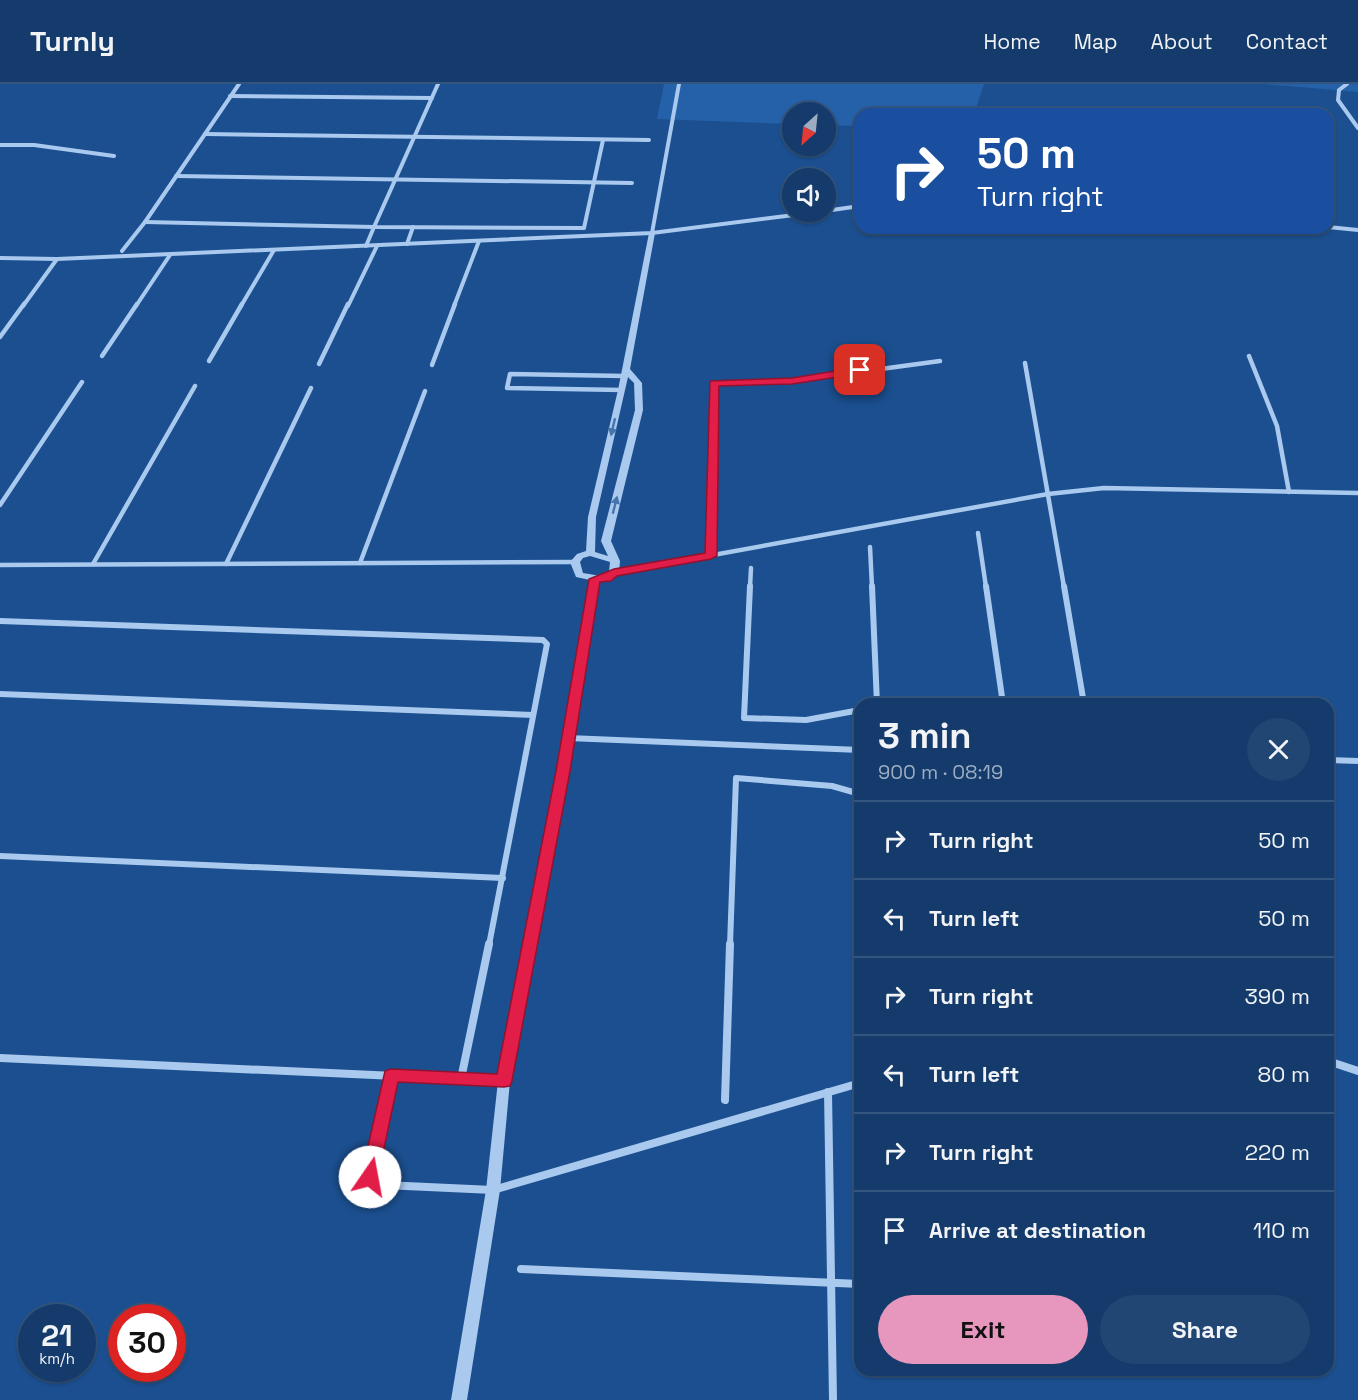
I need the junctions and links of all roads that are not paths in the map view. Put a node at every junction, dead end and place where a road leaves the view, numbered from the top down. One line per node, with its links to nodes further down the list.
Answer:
1 (239, 84): 5 (street)
2 (438, 84): 6 (street)
3 (679, 84): 26 (street)
4 (1347, 84): 7 (street)
5 (230, 96): 6 (street); 8 (street)
6 (432, 98): 9 (street)
7 (1358, 128)
8 (205, 134): 9 (street); 14 (street)
9 (415, 137): 10 (street); 15 (street)
10 (603, 140): 11 (street); 16 (street)
11 (649, 140)
12 (0, 146): 13 (street)
13 (114, 156)
14 (176, 176): 15 (street); 21 (street)
15 (397, 179): 16 (street); 22 (street)
16 (594, 182): 17 (street); 23 (street)
17 (632, 183)
18 (854, 207): 19 (street)
19 (836, 209)
20 (782, 217): 26 (street)
21 (145, 222): 22 (street); 32 (street)
22 (374, 227): 23 (street); 29 (street)
23 (413, 227): 28 (street)
24 (1334, 228): 25 (street)
25 (1358, 230)
26 (652, 233): 27 (street); 44 (street)
27 (479, 241): 28 (street); 43 (street)
28 (407, 244): 30 (street)
29 (366, 246): 30 (street); 31 (street)
30 (377, 246): 42 (street)
31 (274, 250): 33 (street); 39 (street)
32 (122, 251)
33 (170, 255): 35 (street); 37 (street)
34 (0, 258): 35 (street)
35 (57, 259): 36 (street)
36 (0, 337)
37 (102, 356)
38 (1249, 356): 52 (street)
39 (209, 361)
40 (940, 361): 59 (street)
41 (1025, 363): 53 (street)
42 (319, 364)
43 (432, 365)
44 (625, 373): 45 (street); 50 (street); 60 (street, one-way to 44)
45 (587, 375): 49 (street); 49 (street)
46 (82, 382): 55 (street)
47 (195, 386): 63 (street)
48 (311, 388): 64 (street)
49 (584, 389): 50 (street)
50 (622, 390): 58 (street, one-way to 58)
51 (425, 391): 62 (street)
52 (1289, 492): 53 (street); 54 (street)
53 (1048, 494): 59 (street); 73 (street)
54 (1358, 494)
55 (0, 505)
56 (978, 533): 72 (street)
57 (870, 547): 71 (street)
58 (590, 554): 60 (street); 61 (street)
59 (711, 556): 67 (street)
60 (615, 561): 67 (street)
61 (575, 562): 62 (street); 68 (street)
62 (360, 563): 64 (street)
63 (93, 564): 64 (street); 65 (street)
64 (226, 564)
65 (0, 565)
66 (751, 568): 74 (street)
67 (614, 573): 68 (street)
68 (595, 579): 78 (street)
69 (0, 621): 77 (street)
70 (0, 694): 77 (street)
71 (877, 698)
72 (1002, 698)
73 (1083, 698)
74 (851, 711): 75 (street); 76 (street)
75 (854, 711)
76 (854, 713)
77 (533, 715): 84 (street)
78 (568, 738): 79 (street); 90 (street)
79 (854, 750)
80 (1334, 760): 81 (street)
81 (1358, 761)
82 (854, 792): 93 (street)
83 (0, 856): 84 (street)
84 (503, 878): 89 (street)
85 (0, 1058): 88 (street)
86 (1334, 1063): 87 (street)
87 (1358, 1071)
88 (391, 1076): 89 (street); 94 (street)
89 (461, 1079): 90 (street)
90 (504, 1081): 94 (street)
91 (854, 1085): 92 (street)
92 (828, 1092): 94 (street); 96 (street)
93 (725, 1100)
94 (493, 1190): 98 (street)
95 (521, 1269): 96 (street)
96 (831, 1282): 97 (street); 99 (street)
97 (854, 1284)
98 (459, 1400)
99 (833, 1400)

